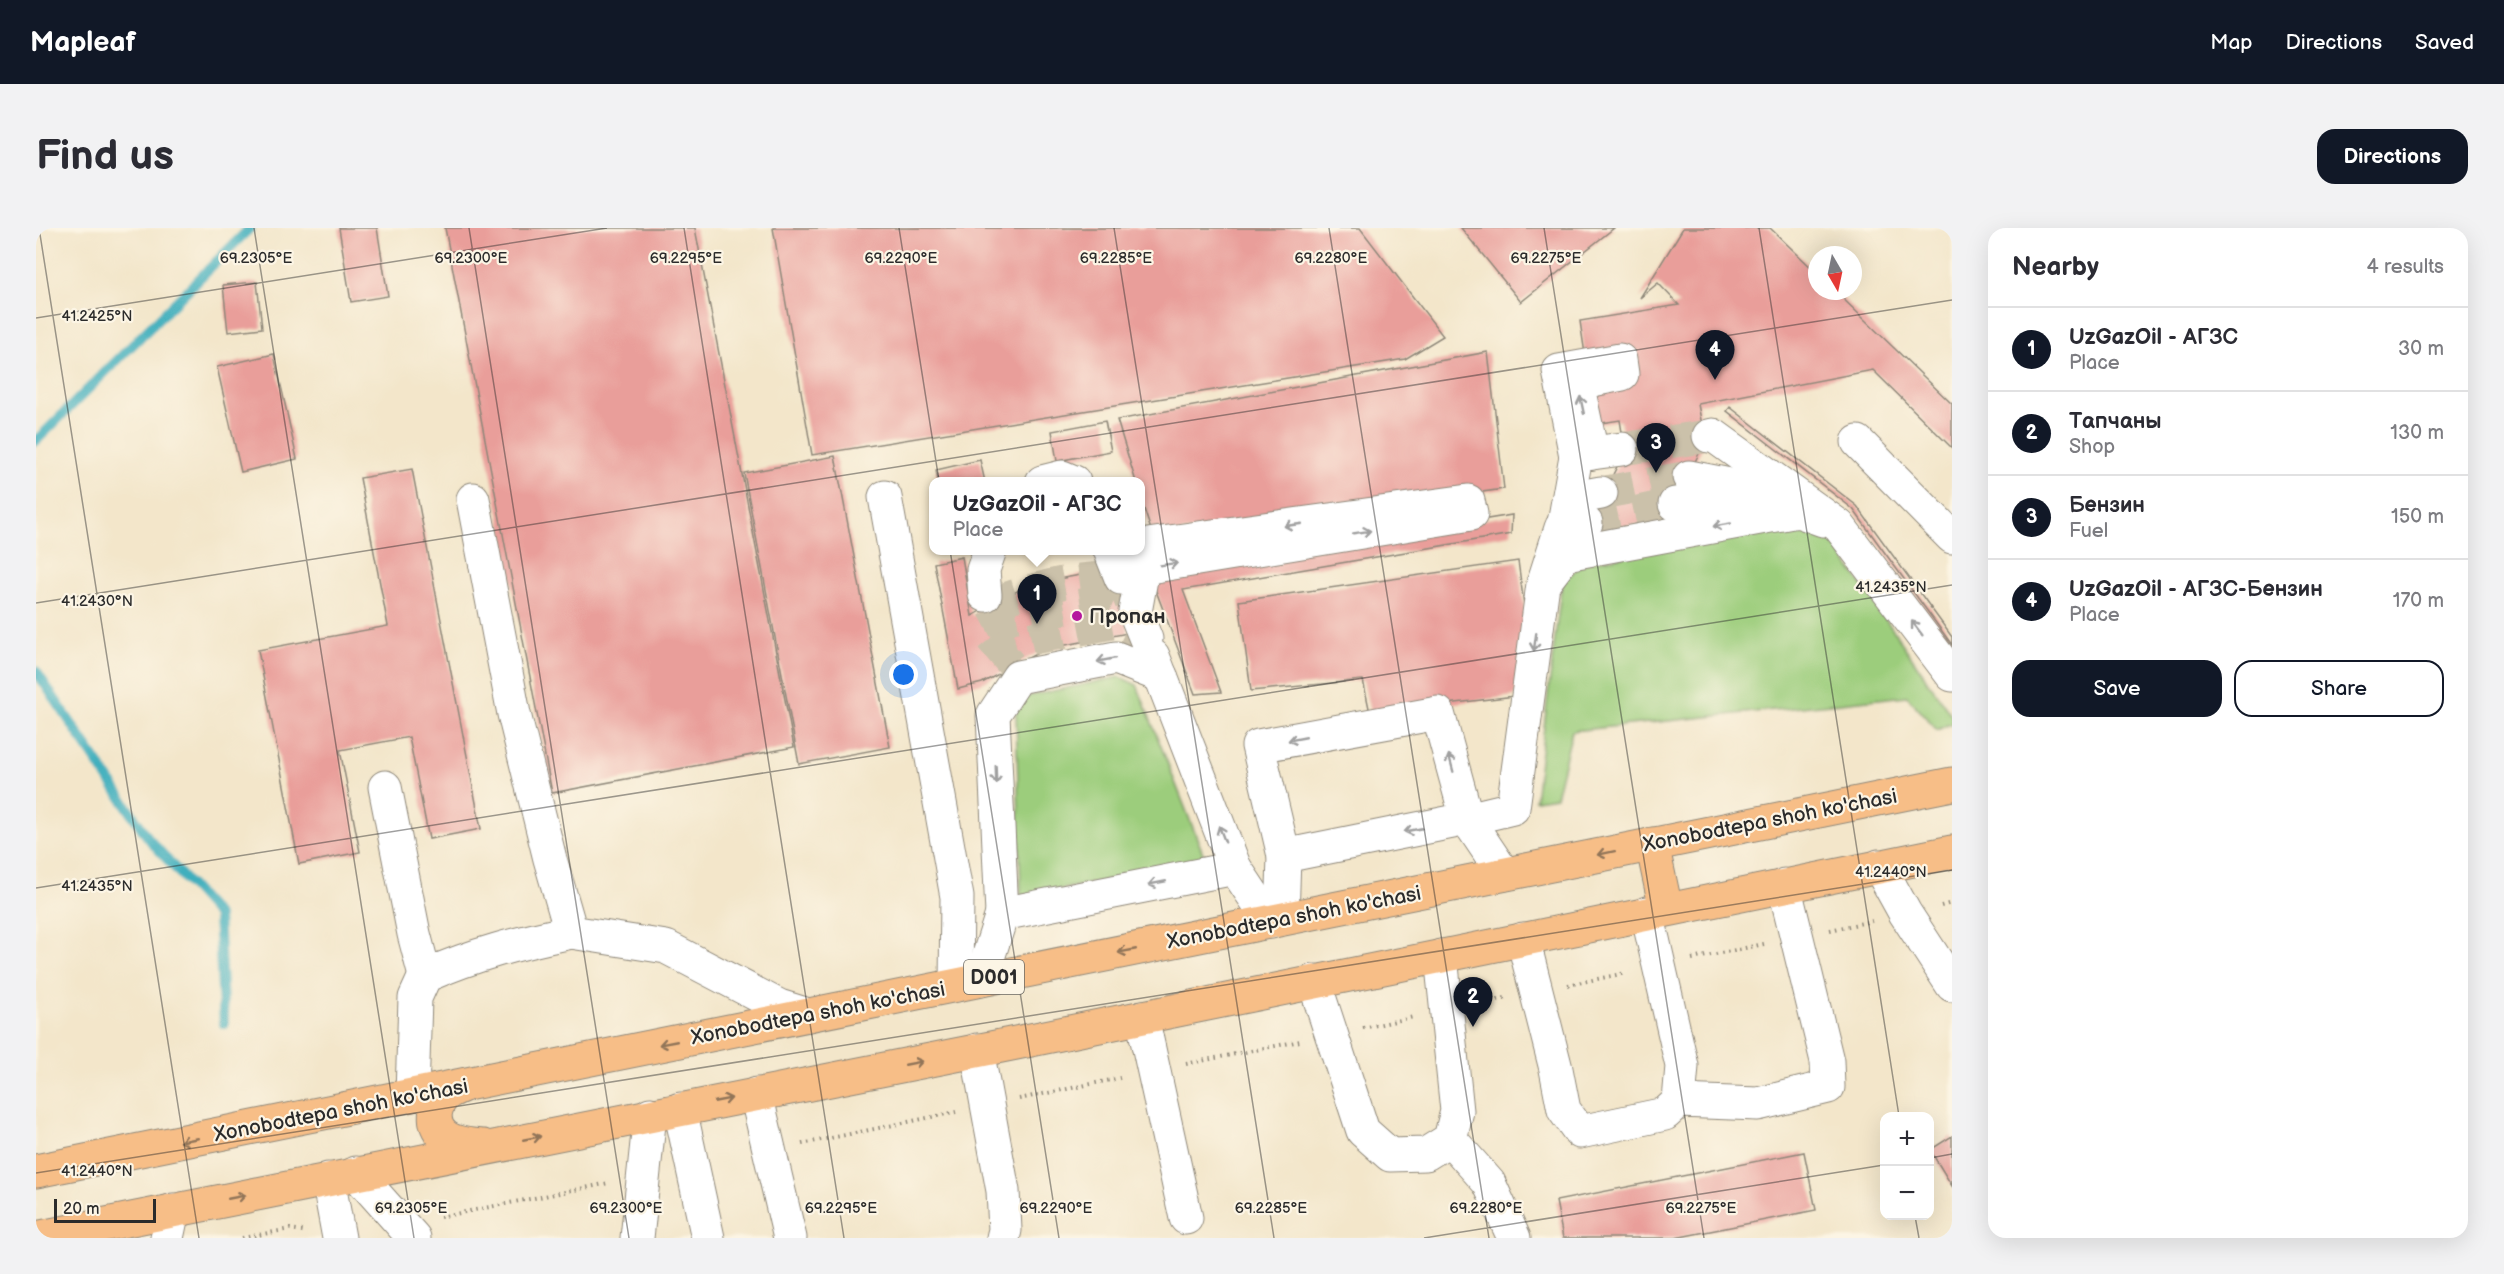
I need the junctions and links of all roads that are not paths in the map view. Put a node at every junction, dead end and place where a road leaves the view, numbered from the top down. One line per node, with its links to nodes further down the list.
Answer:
1 (1857, 442): 7 (lane)
2 (1588, 488): 9 (lane, one-way to 9)
3 (885, 497): 30 (lane)
4 (473, 499): 25 (lane)
5 (1801, 499): 5 (lane); 6 (lane)
6 (1839, 526): 9 (lane, one-way to 9); 10 (lane, one-way to 6)
7 (1952, 537)
8 (1145, 545): 11 (lane, one-way to 8)
9 (1543, 584): 14 (lane, one-way to 14)
10 (1952, 675)
11 (1161, 676): 19 (lane, one-way to 11); 23 (lane, one-way to 23)
12 (1952, 784): 15 (highway, Xonobodtepa shoh ko'chasi / D001)
13 (385, 787): 28 (lane)
14 (1467, 819): 17 (lane, one-way to 17); 17 (lane, one-way to 17); 20 (lane)
15 (1652, 844): 20 (highway, Xonobodtepa shoh ko'chasi / D001, one-way to 20); 22 (highway)
16 (1952, 852): 18 (highway)
17 (1284, 856): 24 (lane)
18 (1879, 866): 21 (highway); 31 (lane)
19 (1235, 868): 23 (lane, one-way to 23); 24 (lane)
20 (1504, 874): 24 (highway, Xonobodtepa shoh ko'chasi / D001)
21 (1784, 885): 22 (highway); 38 (lane)
22 (1657, 911): 26 (highway); 38 (lane)
23 (1002, 914): 30 (lane)
24 (1277, 920): 30 (highway, Xonobodtepa shoh ko'chasi / D001, one-way to 30)
25 (571, 932): 28 (lane); 32 (lane)
26 (1523, 939): 27 (highway); 38 (lane)
27 (1441, 956): 29 (highway); 40 (lane)
28 (425, 976): 37 (lane)
29 (1314, 981): 33 (highway); 40 (lane)
30 (968, 983): 32 (highway, Xonobodtepa shoh ko'chasi / D001)
31 (1952, 985)
32 (808, 1015): 35 (highway, Xonobodtepa shoh ko'chasi / D001, one-way to 35)
33 (1142, 1017): 34 (highway); 44 (lane)
34 (977, 1050): 36 (highway, one-way to 34); 52 (lane)
35 (464, 1085): 37 (highway, Xonobodtepa shoh ko'chasi / D001); 41 (highway)
36 (756, 1094): 39 (highway, one-way to 36); 51 (lane)
37 (412, 1095): 42 (highway, Xonobodtepa shoh ko'chasi / D001, one-way to 42)
38 (1679, 1101)
39 (665, 1112): 41 (highway, one-way to 39); 49 (lane); 50 (lane)
40 (1450, 1139): 53 (lane)
41 (487, 1147): 43 (highway)
42 (36, 1171)
43 (342, 1176): 45 (highway, one-way to 43); 46 (lane); 48 (lane)
44 (1186, 1218)
45 (170, 1224): 47 (highway)
46 (409, 1231)
47 (36, 1238)
48 (339, 1238)
49 (638, 1238)
50 (708, 1238)
51 (790, 1238)
52 (1003, 1238)
53 (1514, 1238)

